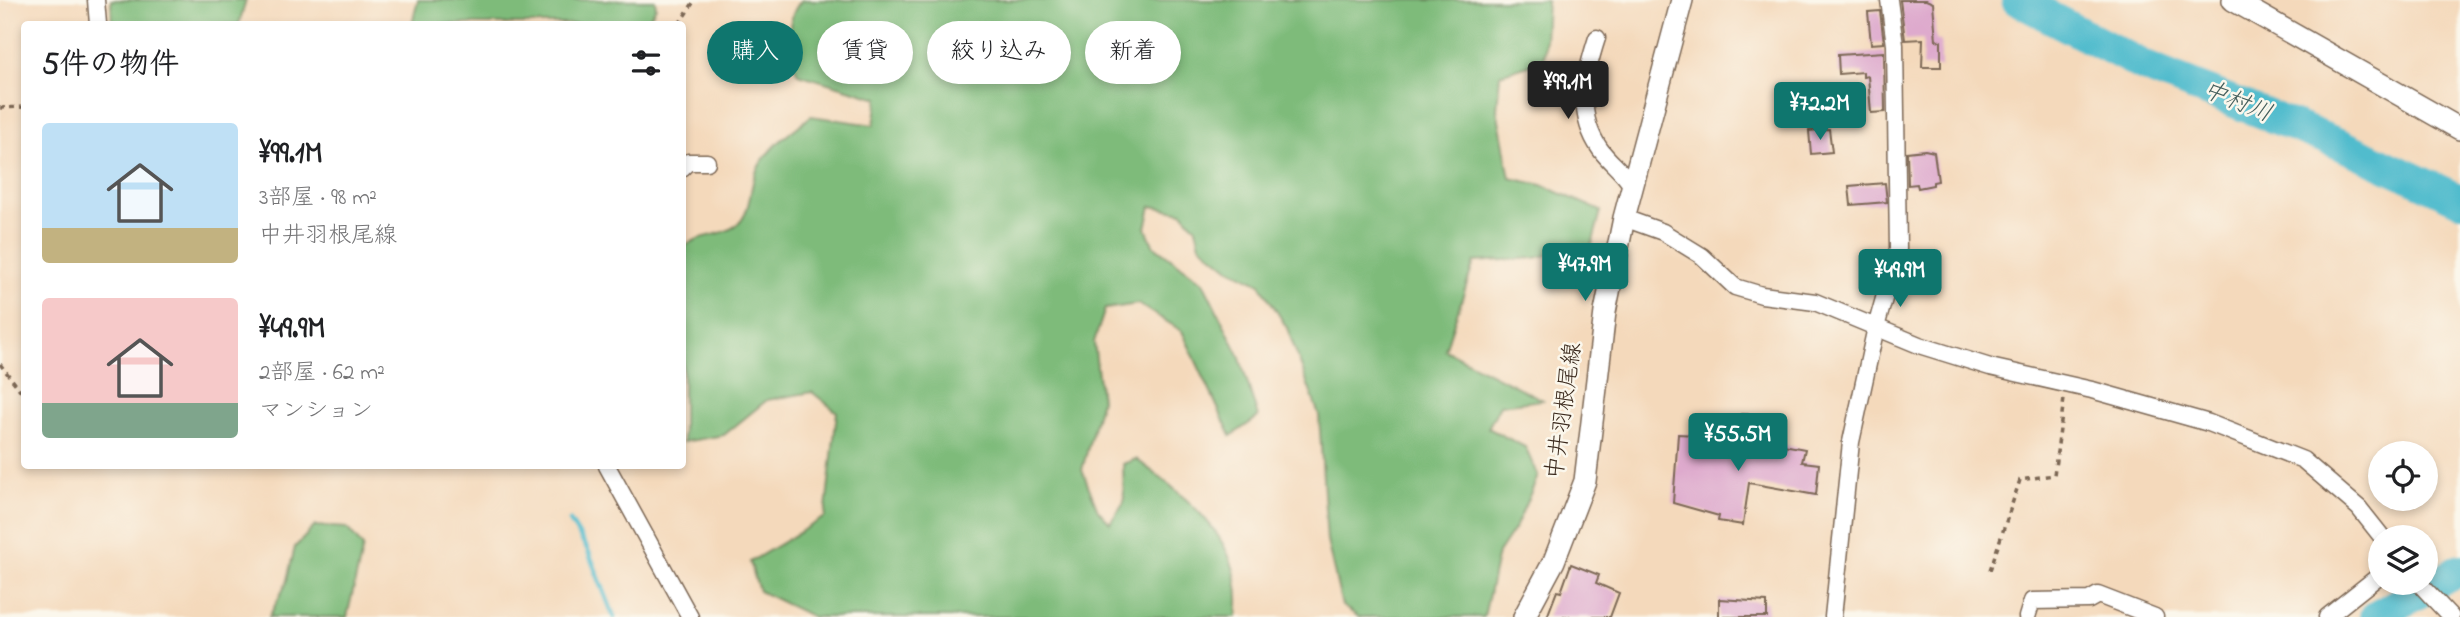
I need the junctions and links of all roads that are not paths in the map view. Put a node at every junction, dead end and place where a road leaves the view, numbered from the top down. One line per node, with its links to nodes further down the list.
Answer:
1 (96, 0): 5 (street)
2 (1682, 0): 10 (main road, 中井羽根尾線)
3 (1889, 0): 12 (street)
4 (2234, 0): 7 (main road)
5 (99, 21)
6 (1597, 38): 10 (street)
7 (2460, 130)
8 (707, 162): 9 (street)
9 (686, 164)
10 (1632, 186): 11 (main road, 中井羽根尾線)
11 (1624, 218): 12 (street); 19 (main road, 中井羽根尾線)
12 (1876, 327): 14 (street); 20 (street)
13 (609, 469): 18 (street)
14 (2372, 525)
15 (2368, 585): 23 (street)
16 (2432, 595): 17 (street)
17 (2456, 616)
18 (690, 617)
19 (1524, 617)
20 (1833, 617)
21 (2027, 617): 22 (street)
22 (2155, 617)
23 (2327, 617)

